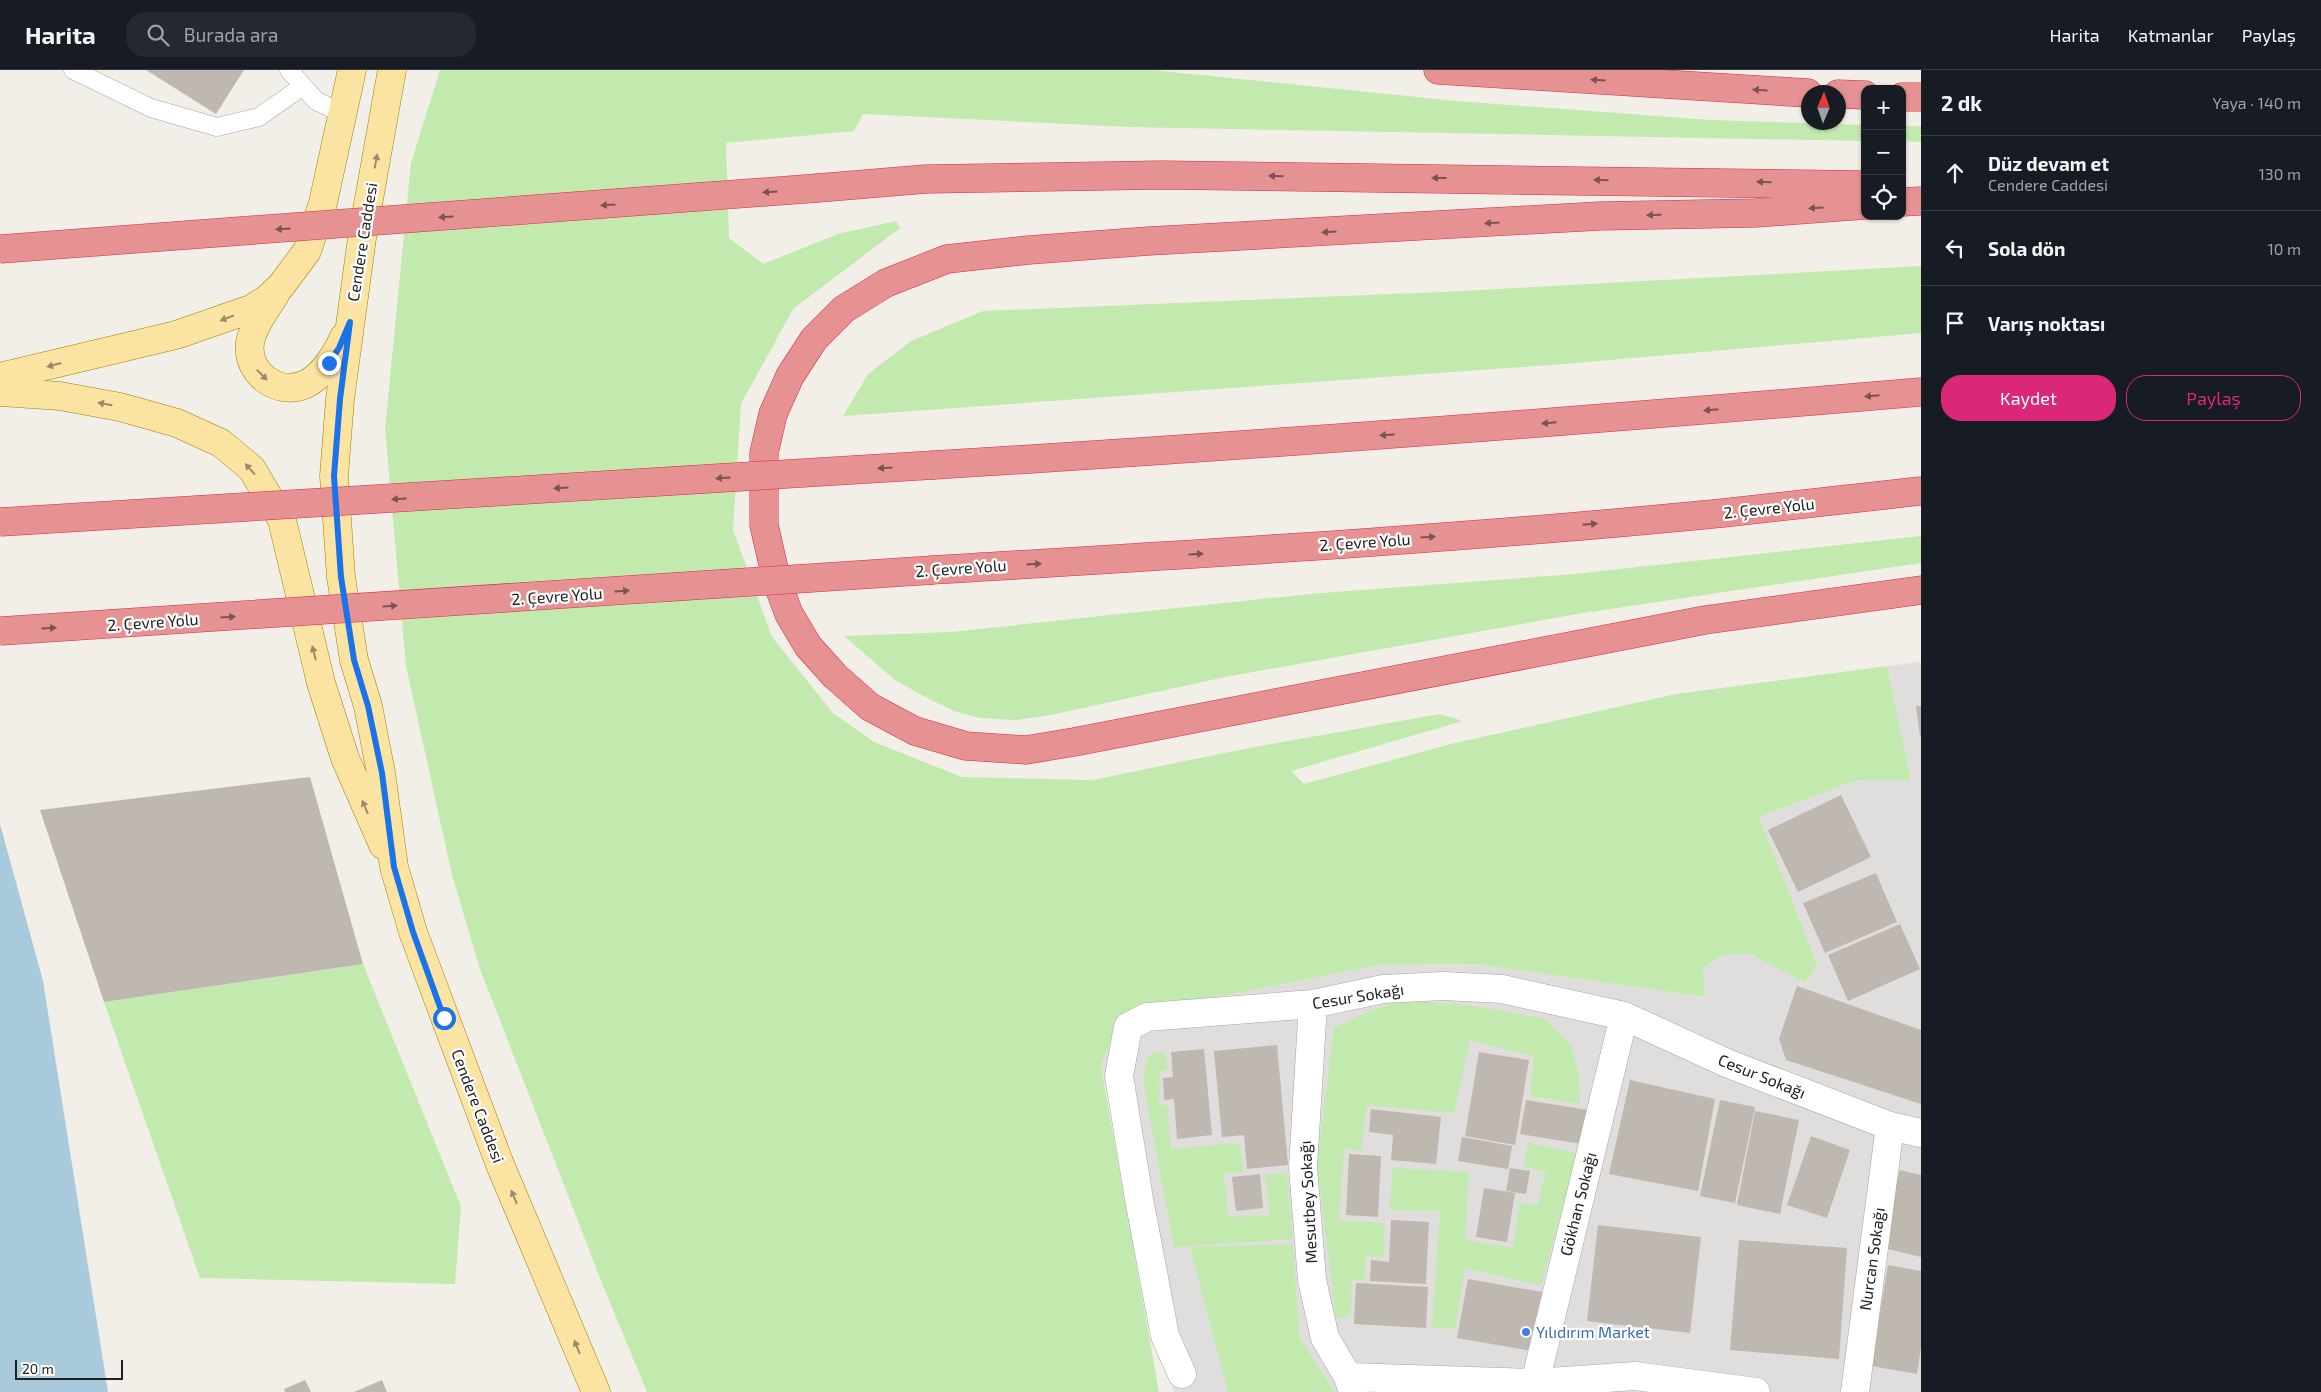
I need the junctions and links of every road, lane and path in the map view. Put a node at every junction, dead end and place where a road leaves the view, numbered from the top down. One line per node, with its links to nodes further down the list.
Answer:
1 (74, 70): 6 (lane)
2 (289, 70): 6 (lane)
3 (352, 70): 12 (main road)
4 (392, 70): 21 (main road, Cendere Caddesi, one-way to 4)
5 (1438, 70): 7 (highway, one-way to 5)
6 (303, 86): 12 (lane)
7 (1801, 93)
8 (1846, 94): 9 (highway)
9 (1861, 95)
10 (1906, 97): 11 (highway)
11 (1921, 97)
12 (342, 113): 20 (main road)
13 (1861, 185): 19 (highway, one-way to 19, bridge)
14 (1906, 186): 15 (highway)
15 (1921, 186)
16 (1921, 201): 17 (highway)
17 (1906, 202)
18 (1861, 205): 27 (highway, one-way to 27)
19 (0, 249)
20 (281, 286): 21 (main road, one-way to 21); 22 (main road, one-way to 22)
21 (350, 322): 29 (main road, Cendere Caddesi)
22 (0, 377)
23 (0, 392): 29 (main road, one-way to 23)
24 (1921, 392): 26 (highway, one-way to 26, bridge)
25 (1921, 491): 28 (highway, 2. Çevre Yolu, one-way to 25, bridge)
26 (0, 522)
27 (1921, 590)
28 (0, 631)
29 (394, 867): 37 (main road, Cendere Caddesi, one-way to 29)
30 (1313, 1004): 31 (street, Cesur Sokağı); 34 (street, Cesur Sokağı); 35 (street, Mesutbey Sokağı)
31 (1624, 1016): 32 (street, Cesur Sokağı); 36 (street, Gökhan Sokağı)
32 (1890, 1126): 33 (street, Cesur Sokağı); 39 (street, Nurcan Sokağı)
33 (1921, 1133)
34 (1182, 1374)
35 (1350, 1385): 36 (street)
36 (1536, 1387): 38 (street)
37 (596, 1392)
38 (1756, 1392)
39 (1855, 1392)

